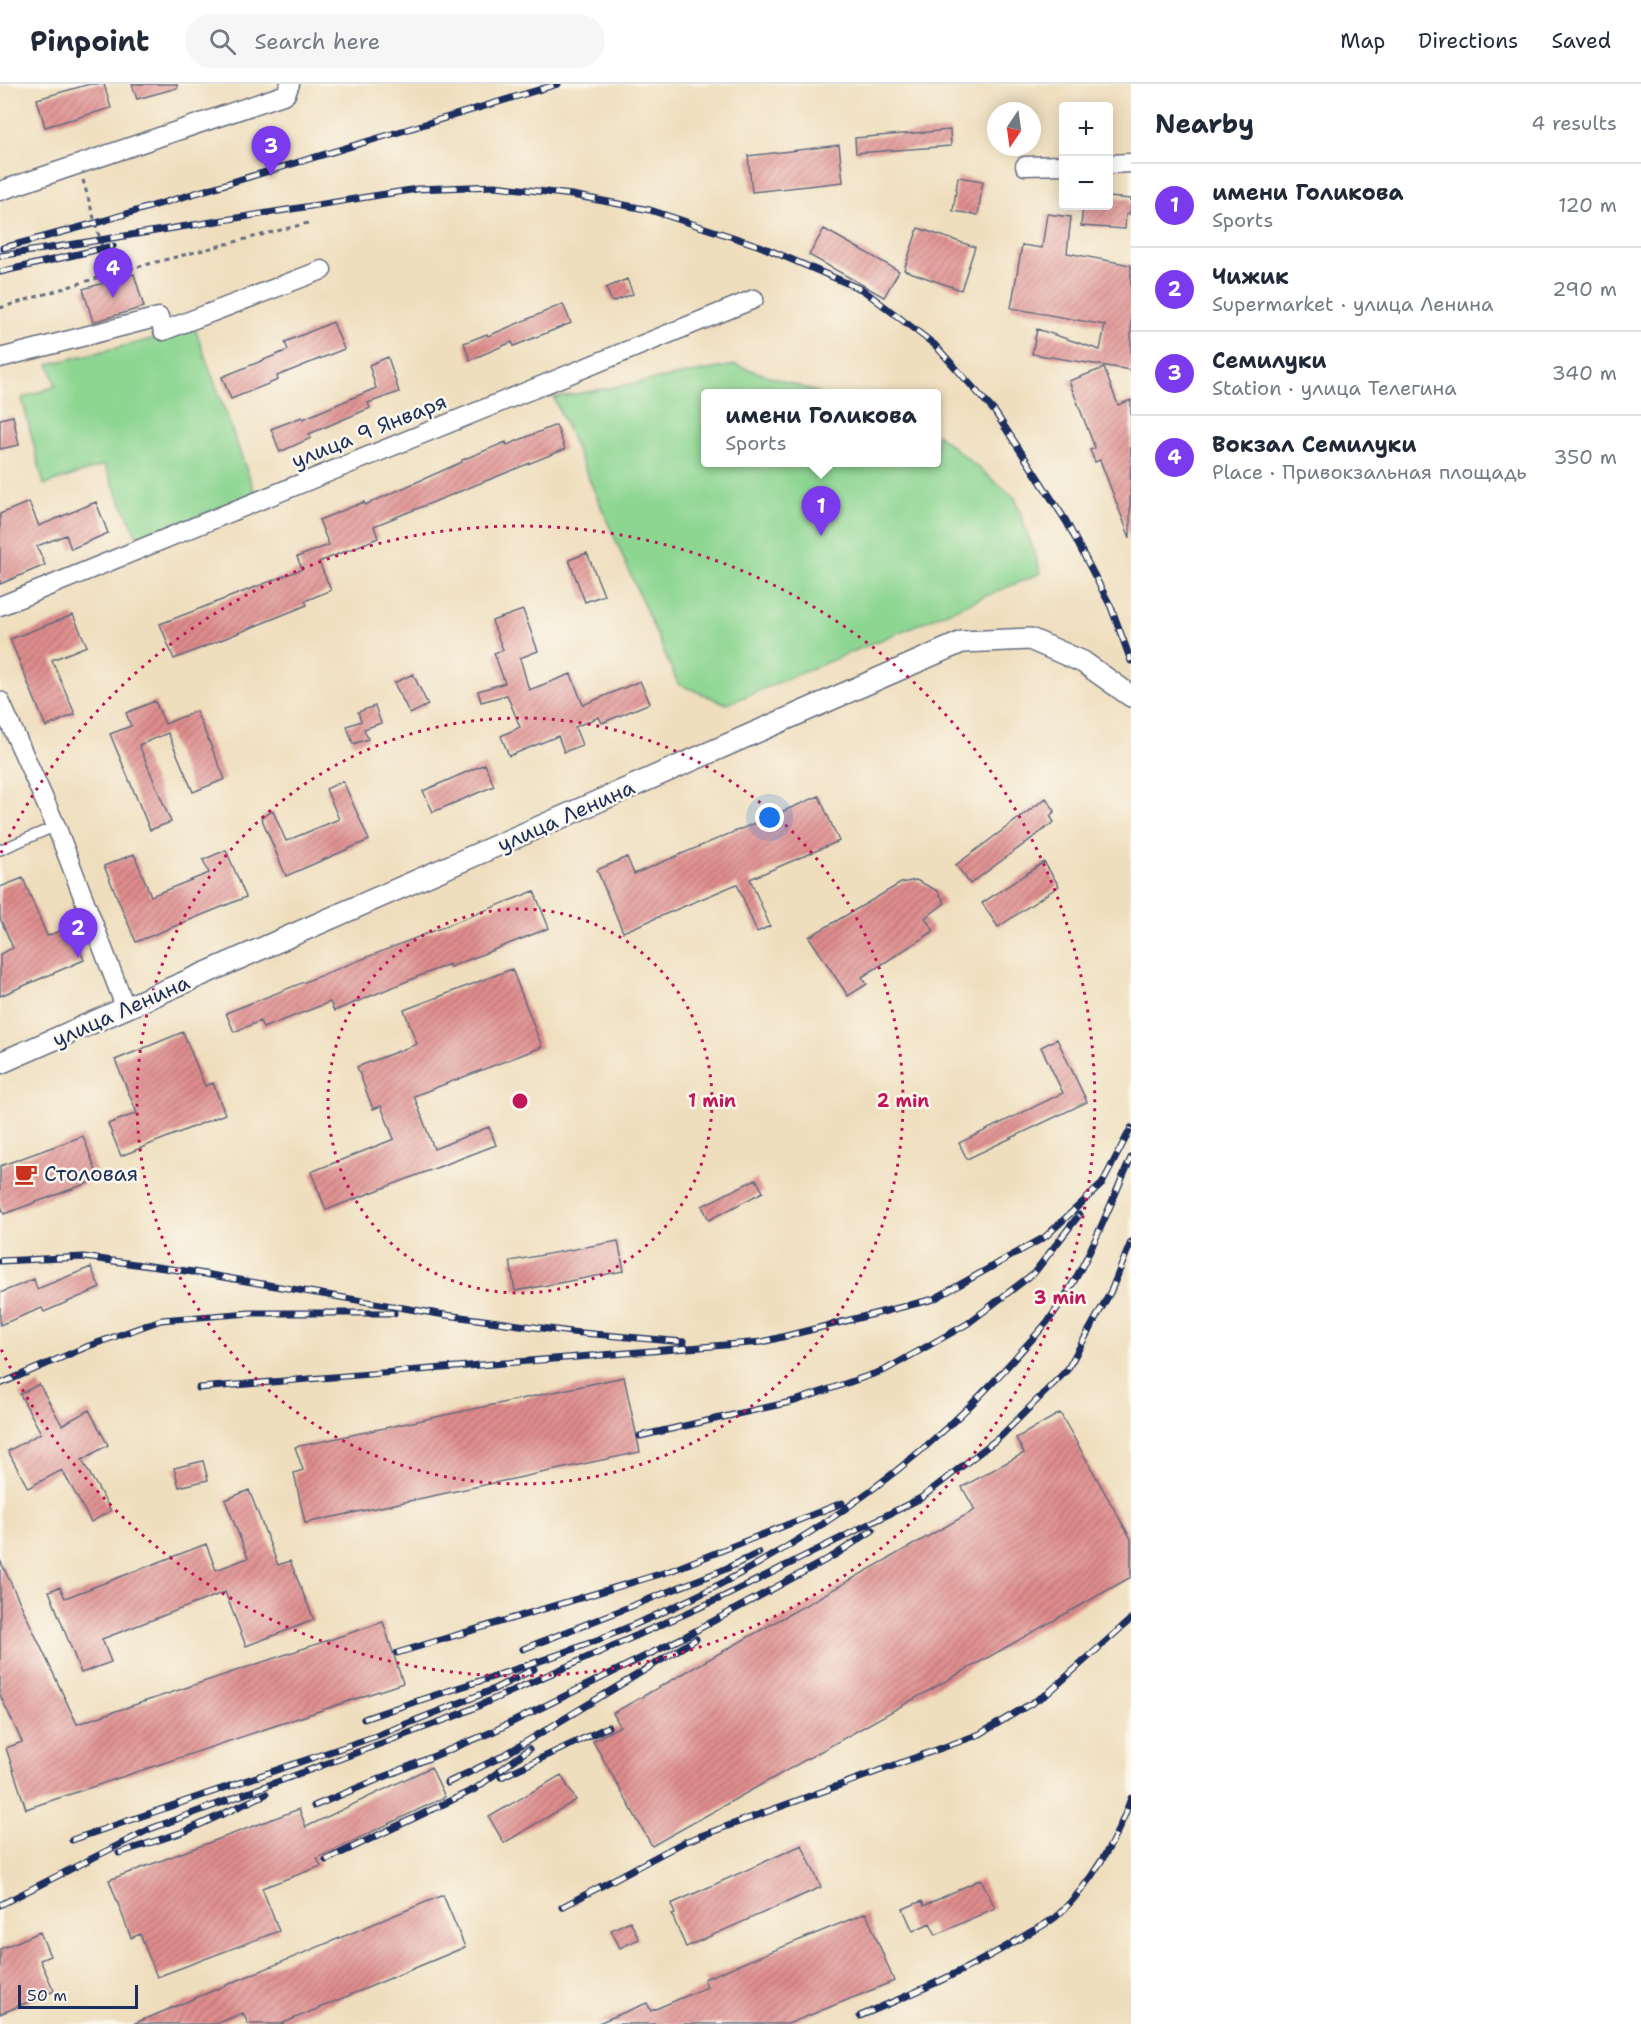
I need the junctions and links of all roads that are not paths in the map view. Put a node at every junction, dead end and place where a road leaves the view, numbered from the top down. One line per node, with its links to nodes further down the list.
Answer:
1 (290, 84): 6 (street)
2 (1131, 163): 3 (street)
3 (1113, 164)
4 (1059, 165): 5 (street)
5 (1025, 166)
6 (0, 191)
7 (322, 270): 9 (street)
8 (754, 299): 10 (street, улица 9 Января)
9 (0, 358)
10 (0, 606)
11 (1131, 696): 15 (street, улица Ленина)
12 (0, 700): 13 (street)
13 (56, 826): 14 (lane); 15 (street)
14 (0, 850)
15 (126, 1009): 16 (street, улица Ленина)
16 (0, 1063)

